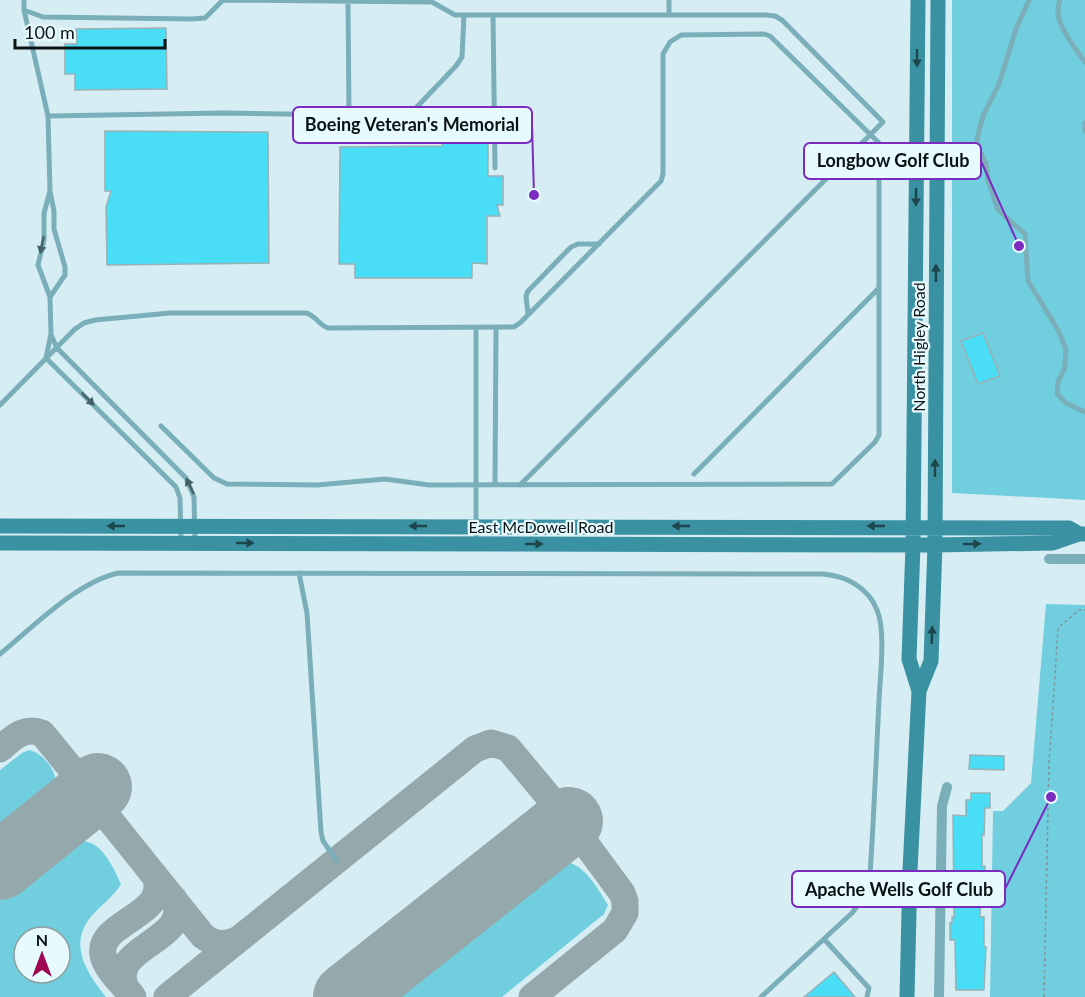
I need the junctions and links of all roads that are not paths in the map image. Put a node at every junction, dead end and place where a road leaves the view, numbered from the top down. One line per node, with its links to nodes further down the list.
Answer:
1 (24, 0): 9 (lane)
2 (669, 0): 12 (lane)
3 (918, 0): 40 (main road, North Higley Road, one-way to 40)
4 (938, 0): 41 (main road, North Higley Road, one-way to 4)
5 (1029, 0): 31 (lane)
6 (1060, 0): 13 (lane)
7 (344, 1): 8 (lane); 9 (lane); 14 (lane)
8 (432, 1): 10 (lane)
9 (24, 10): 15 (lane)
10 (464, 15): 11 (lane); 14 (lane)
11 (493, 15): 12 (lane); 19 (lane)
12 (669, 15): 18 (lane)
13 (1085, 62)
14 (349, 114): 15 (lane)
15 (48, 116): 20 (lane)
16 (1085, 123): 17 (lane)
17 (1085, 131)
18 (871, 135): 21 (lane); 22 (lane); 36 (lane)
19 (495, 168)
20 (50, 191): 23 (lane, one-way to 23); 23 (lane)
21 (599, 244): 24 (lane); 24 (lane)
22 (879, 288): 33 (lane); 36 (lane)
23 (50, 297): 27 (lane)
24 (528, 314): 26 (lane)
25 (476, 328): 26 (lane); 28 (lane); 34 (lane)
26 (496, 328): 35 (lane)
27 (51, 334): 28 (lane); 29 (lane)
28 (57, 348): 29 (lane); 38 (lane, one-way to 28)
29 (46, 358): 30 (lane); 38 (lane, one-way to 38)
30 (0, 405)
31 (1085, 412)
32 (161, 426): 34 (lane)
33 (694, 474)
34 (476, 485): 35 (lane); 39 (lane)
35 (495, 485): 36 (lane)
36 (520, 485)
37 (0, 526): 38 (main road, East McDowell Road, one-way to 37)
38 (188, 526): 39 (main road, East McDowell Road, one-way to 38); 44 (lane); 44 (lane)
39 (476, 526): 40 (main road, East McDowell Road, one-way to 39); 45 (lane)
40 (913, 526): 41 (main road, East McDowell Road); 46 (main road, North Higley Road)
41 (935, 526): 42 (main road, East McDowell Road); 47 (main road, North Higley Road)
42 (1082, 534): 47 (main road, East McDowell Road, one-way to 42)
43 (0, 543): 44 (main road, East McDowell Road)
44 (188, 543): 45 (main road, East McDowell Road, one-way to 45)
45 (476, 544): 46 (main road, East McDowell Road, one-way to 46)
46 (913, 545): 47 (main road, East McDowell Road); 52 (main road, North Higley Road)
47 (935, 545): 52 (main road, North Higley Road, one-way to 47)
48 (1085, 558): 49 (street)
49 (1049, 559)
50 (299, 573): 51 (lane); 54 (lane); 55 (lane)
51 (0, 654)
52 (918, 691): 58 (main road, North Higley Road)
53 (947, 787): 59 (street)
54 (337, 861)
55 (824, 939): 56 (lane); 57 (lane)
56 (761, 997)
57 (867, 997)
58 (907, 997)
59 (939, 997)

